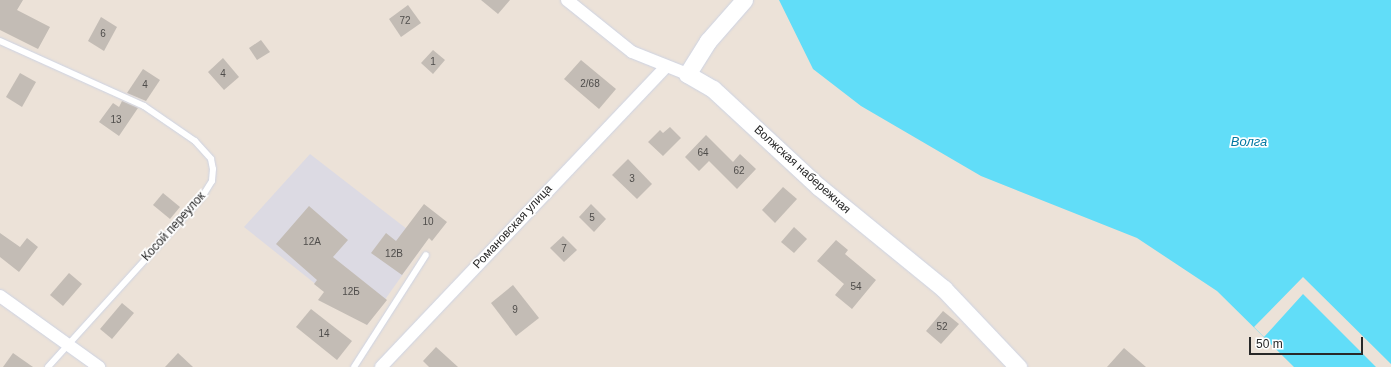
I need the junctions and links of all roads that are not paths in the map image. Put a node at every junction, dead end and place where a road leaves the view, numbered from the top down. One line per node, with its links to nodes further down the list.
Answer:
1 (567, 0): 4 (street, Волжская набережная)
2 (744, 0): 5 (street)
3 (0, 41): 8 (lane, Косой переулок)
4 (665, 68): 5 (street, Волжская набережная); 12 (street, Романовская улица)
5 (687, 74): 13 (street, Волжская набережная)
6 (426, 255): 11 (lane)
7 (0, 296): 8 (street)
8 (67, 344): 9 (lane, Косой переулок); 10 (street)
9 (48, 367)
10 (99, 367)
11 (354, 367)
12 (381, 367)
13 (1018, 367)

